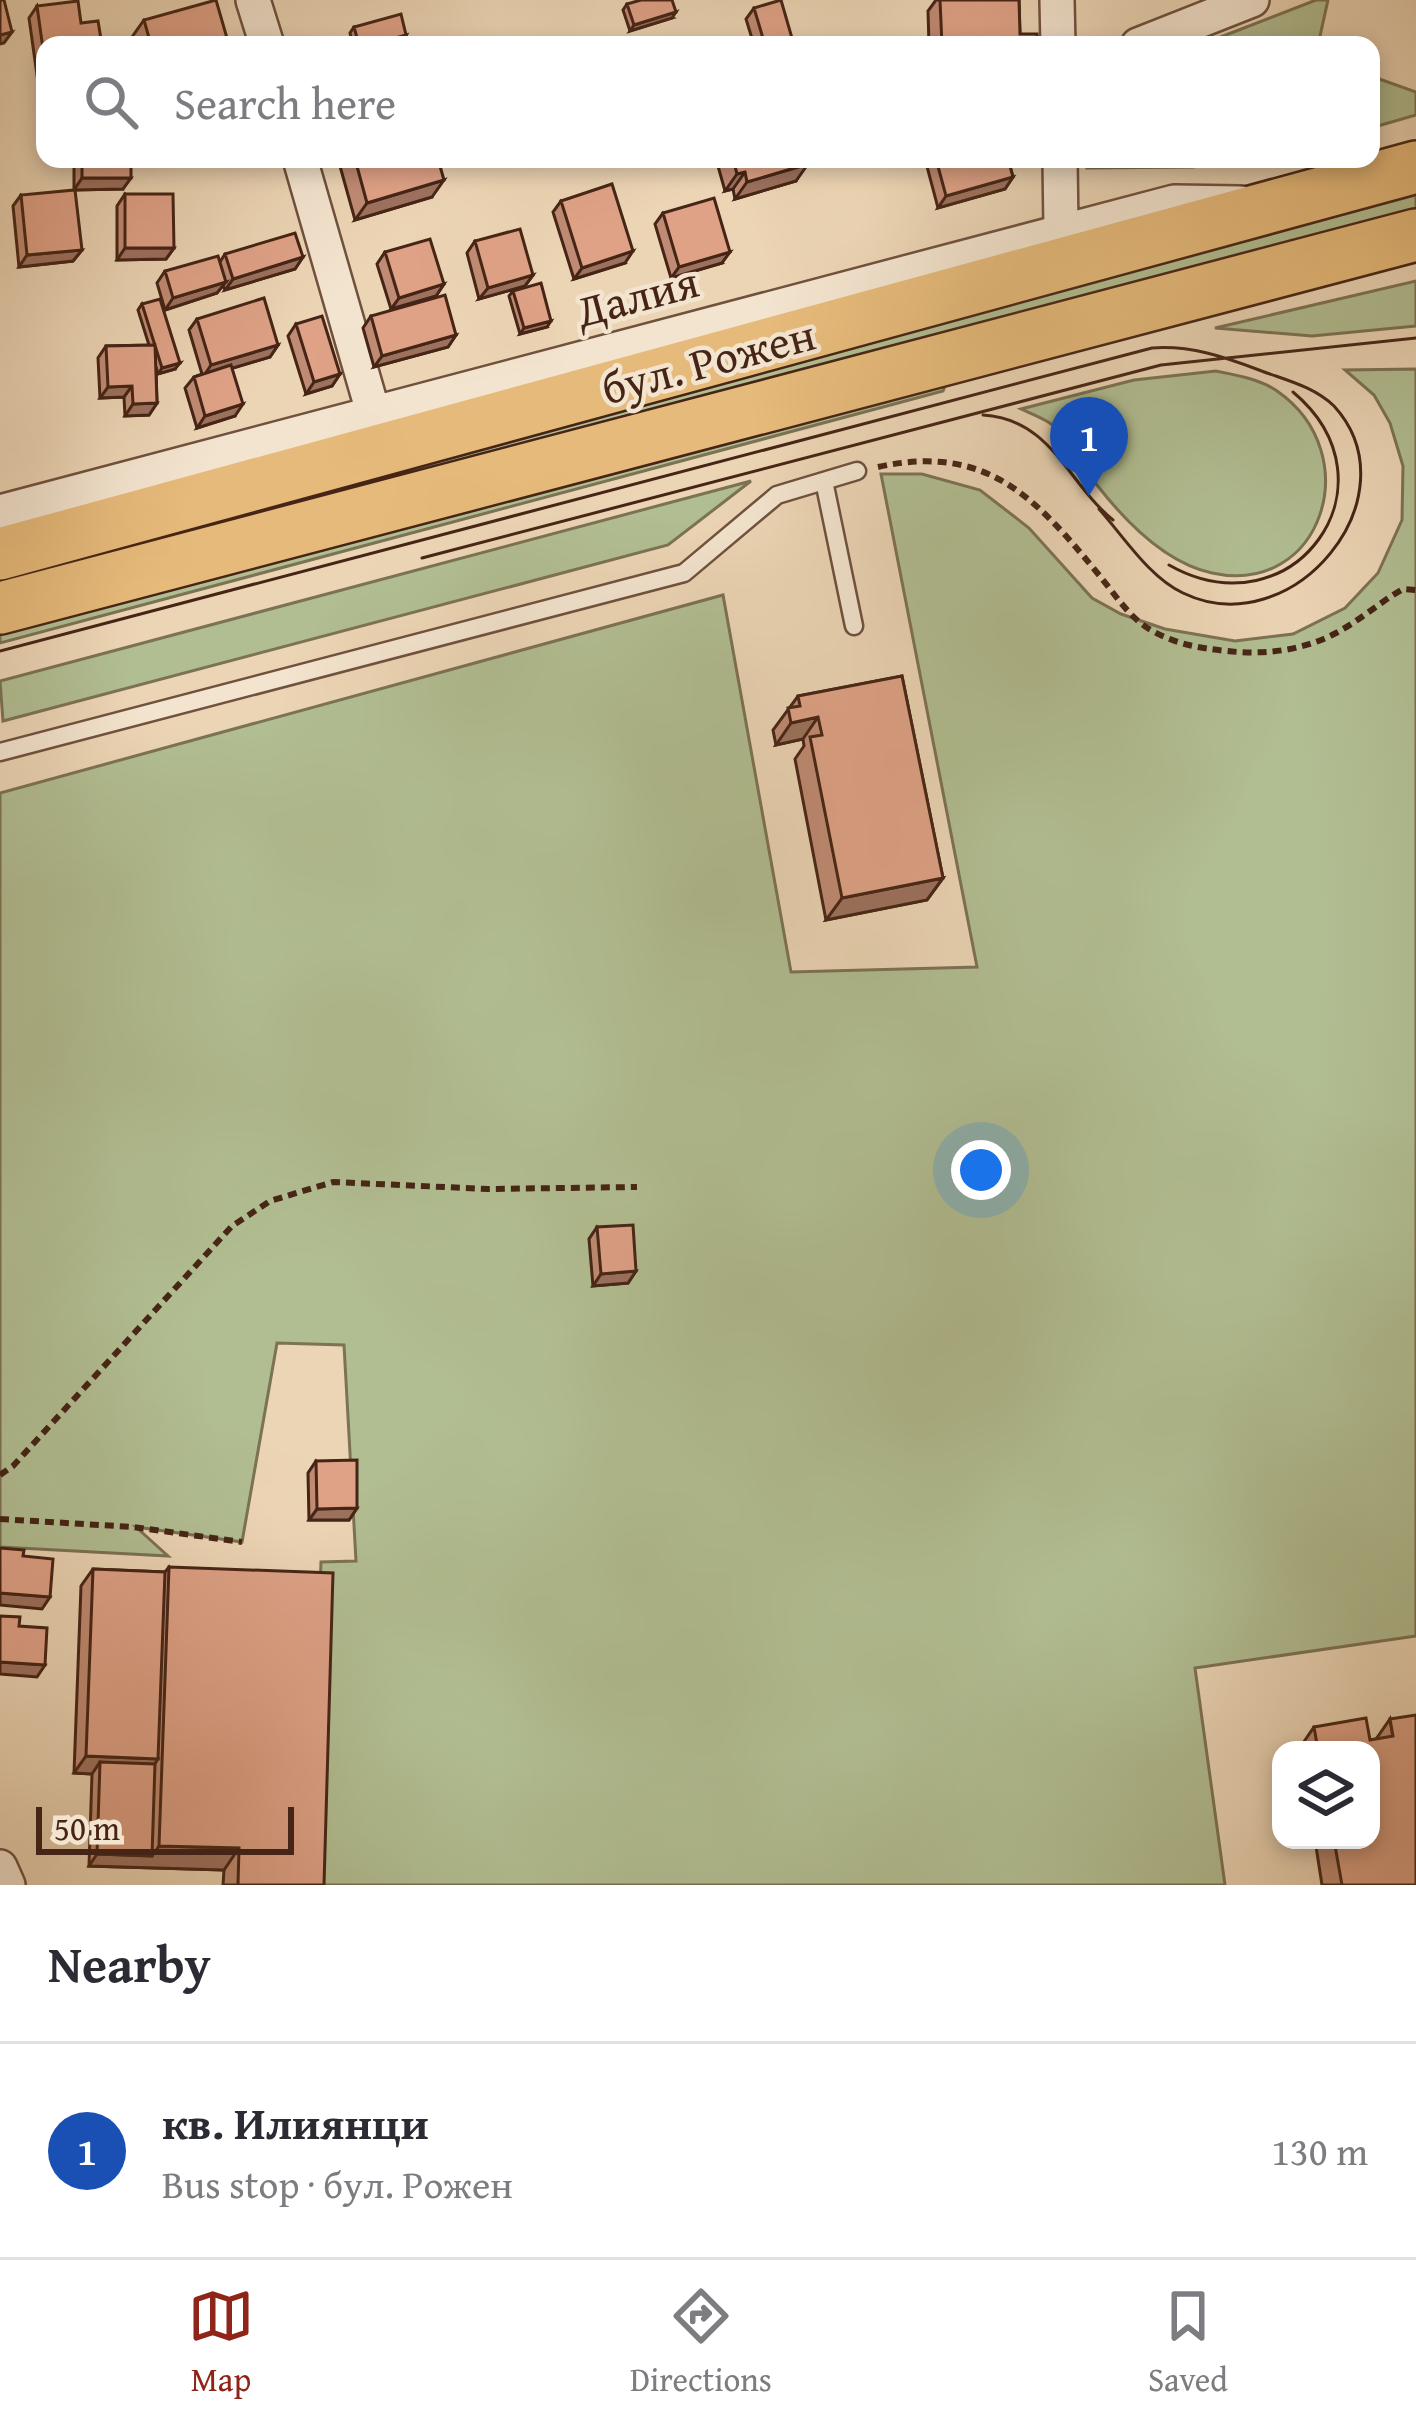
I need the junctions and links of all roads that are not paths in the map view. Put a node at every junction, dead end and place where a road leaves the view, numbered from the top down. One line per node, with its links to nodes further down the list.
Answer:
1 (254, 0): 4 (street)
2 (1057, 0): 5 (street)
3 (1252, 0): 6 (street)
4 (264, 36)
5 (1058, 36)
6 (1161, 36)
7 (1416, 167): 10 (main road, бул. Рожен)
8 (303, 168): 13 (street)
9 (1060, 168): 11 (street)
10 (1302, 199): 11 (street, Далия); 17 (main road, бул. Рожен)
11 (1061, 230): 13 (street, Далия)
12 (1416, 235): 18 (main road, бул. Рожен)
13 (374, 412): 16 (street, Далия)
14 (857, 471): 15 (lane)
15 (824, 481): 19 (lane); 20 (lane)
16 (0, 512)
17 (0, 554)
18 (0, 608)
19 (854, 626)
20 (0, 752)
21 (0, 1867): 22 (street)
22 (8, 1885)

